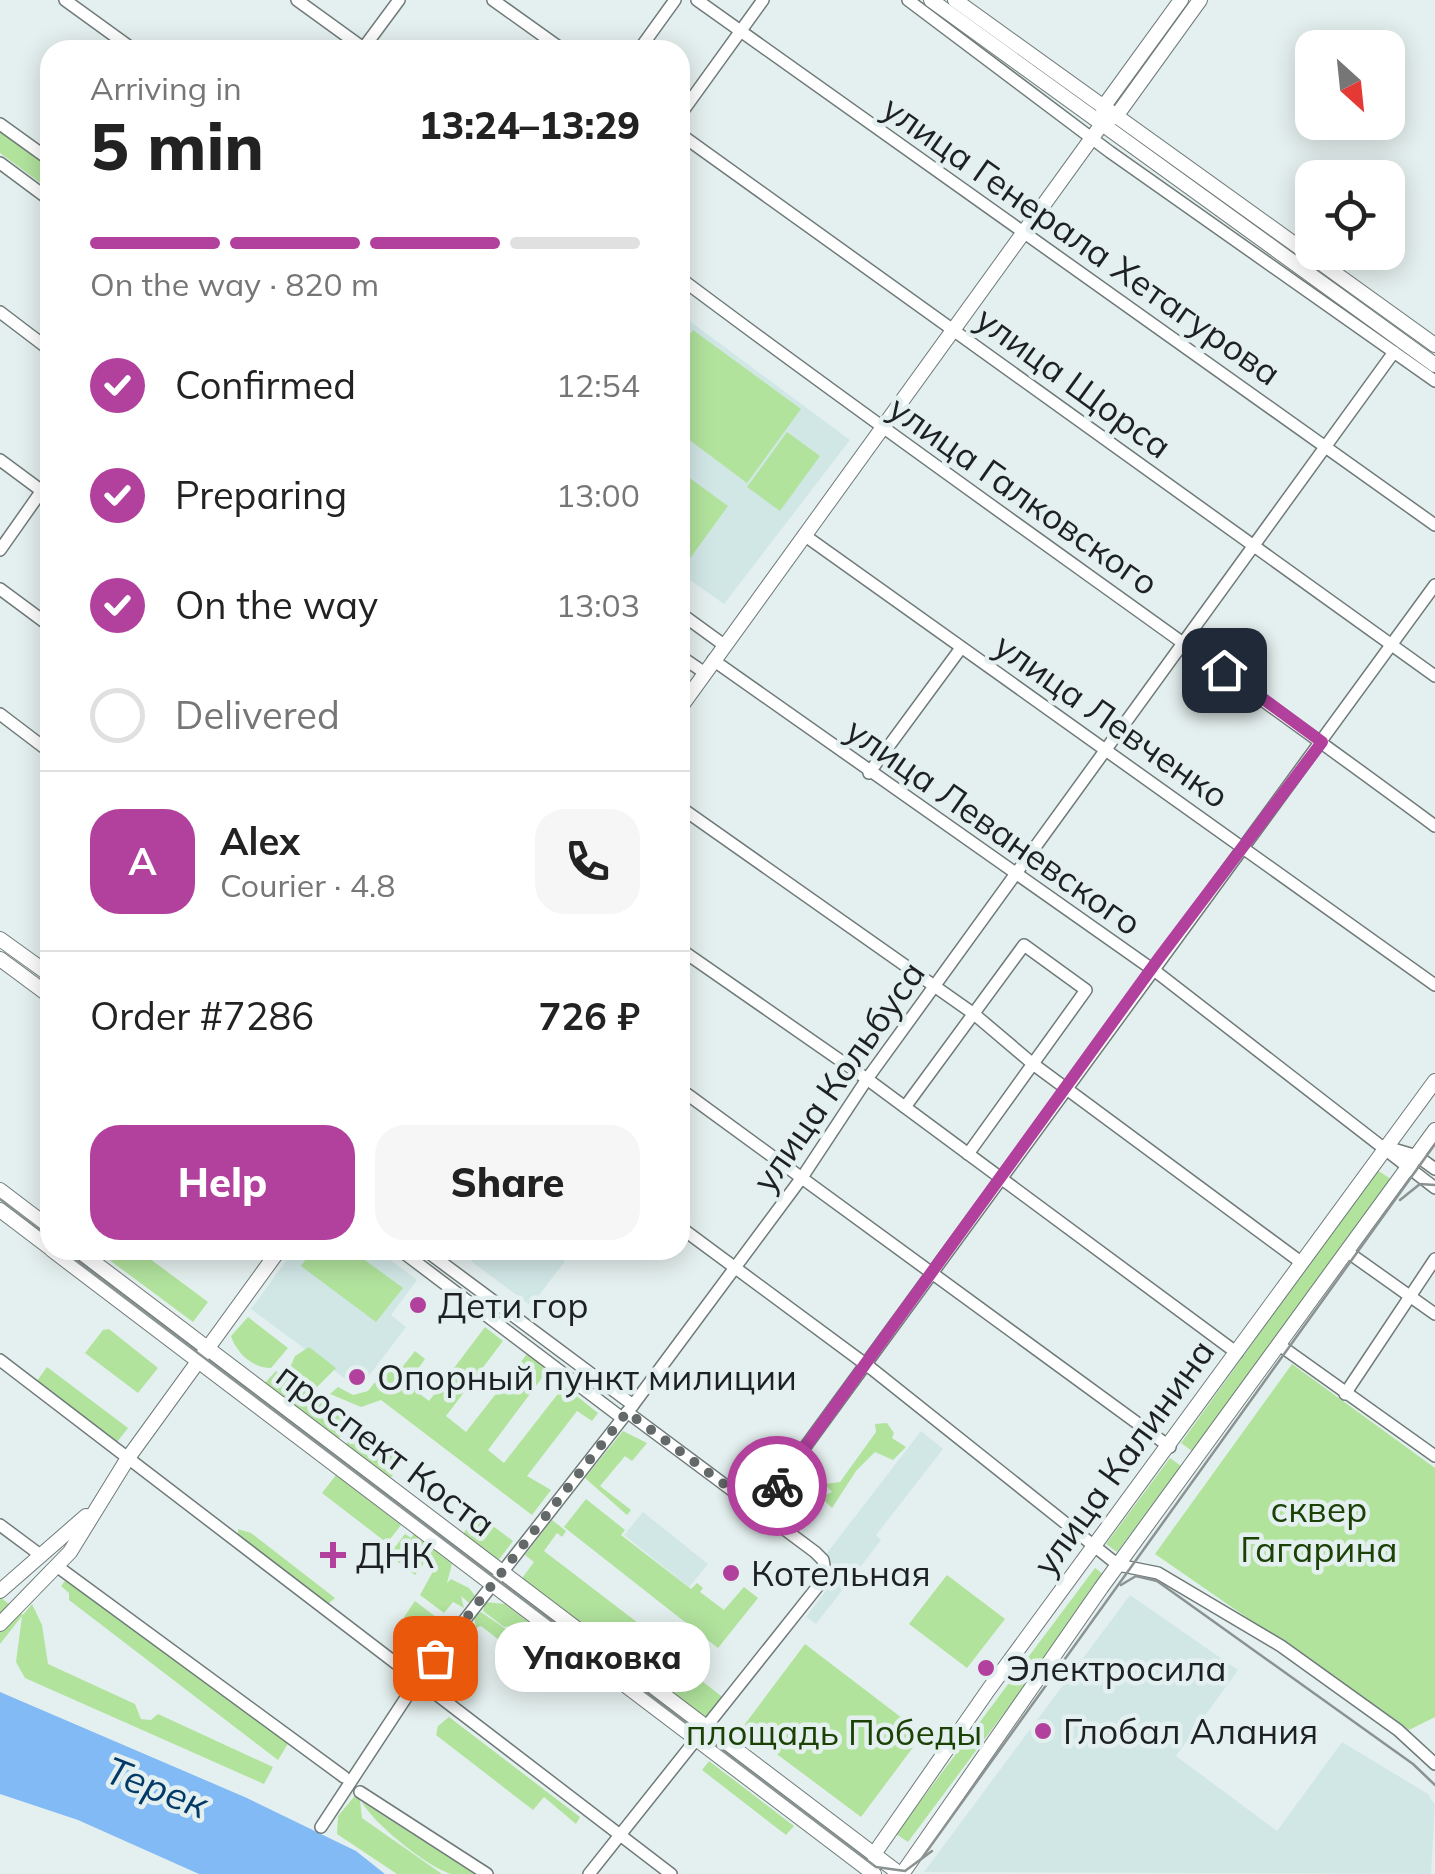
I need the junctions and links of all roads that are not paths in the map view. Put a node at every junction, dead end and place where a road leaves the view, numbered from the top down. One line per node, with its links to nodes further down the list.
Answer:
1 (65, 0): 14 (street)
2 (296, 0): 15 (street)
3 (400, 0): 16 (street)
4 (493, 0): 17 (street)
5 (675, 0): 18 (street)
6 (697, 0): 13 (street, улица Генерала Хетагурова)
7 (762, 0): 13 (street)
8 (908, 0): 23 (street)
9 (932, 0): 22 (main road)
10 (955, 0): 20 (main road)
11 (1180, 0): 20 (main road)
12 (1200, 0): 20 (main road)
13 (741, 31): 19 (street); 28 (street, улица Генерала Хетагурова)
14 (120, 40)
15 (352, 40)
16 (371, 40)
17 (549, 40)
18 (646, 40)
19 (690, 100)
20 (1110, 110): 22 (main road); 33 (main road)
21 (0, 124): 25 (street)
22 (1102, 124): 23 (main road); 35 (main road)
23 (1092, 138): 28 (main road); 34 (street)
24 (690, 141): 31 (street, улица Щорса)
25 (40, 153)
26 (0, 164): 27 (street)
27 (40, 193)
28 (1023, 233): 31 (main road); 38 (street, улица Генерала Хетагурова)
29 (690, 285): 37 (street, улица Галковского)
30 (0, 312): 32 (street)
31 (954, 330): 37 (main road); 44 (street, улица Щорса)
32 (40, 342)
33 (1435, 345)
34 (1394, 352): 36 (street); 38 (street, улица Кольбуса)
35 (1435, 364)
36 (1435, 381)
37 (882, 429): 43 (main road); 50 (street, улица Галковского)
38 (1327, 446): 42 (street, улица Генерала Хетагурова); 44 (street, улица Кольбуса)
39 (0, 460): 40 (street)
40 (40, 490)
41 (40, 500): 45 (street)
42 (1435, 525)
43 (804, 535): 52 (main road); 53 (street, улица Левченко)
44 (1256, 545): 50 (street, улица Кольбуса); 51 (street, улица Щорса)
45 (0, 550)
46 (1435, 586): 51 (street)
47 (0, 589): 48 (street)
48 (40, 619)
49 (690, 620): 52 (street)
50 (1184, 642): 59 (street, улица Галковского); 61 (street, улица Кольбуса)
51 (1392, 644): 56 (street, улица Щорса); 59 (street)
52 (724, 645): 55 (main road)
53 (962, 648): 61 (street, улица Левченко); 62 (street)
54 (690, 660): 55 (street, улица Леваневского)
55 (709, 667): 57 (main road); 62 (street, улица Леваневского)
56 (1435, 676)
57 (690, 694)
58 (0, 714): 60 (street)
59 (1322, 742): 64 (street, улица Галковского); 65 (street)
60 (40, 744)
61 (1108, 748): 65 (street, улица Левченко); 66 (street, улица Кольбуса)
62 (869, 772): 66 (street, улица Леваневского)
63 (690, 813): 73 (street)
64 (1435, 826)
65 (1242, 846): 71 (street); 72 (street, улица Левченко)
66 (1016, 872): 71 (street, улица Леваневского); 73 (street, улица Кольбуса)
67 (0, 939): 70 (main road)
68 (690, 956): 77 (street)
69 (0, 959): 74 (main road)
70 (40, 968)
71 (1151, 969): 79 (street); 83 (street, улица Леваневского)
72 (1435, 985)
73 (936, 987): 75 (street); 77 (street, улица Кольбуса)
74 (40, 989)
75 (974, 1014): 76 (street); 76 (street); 81 (street)
76 (1033, 1064): 79 (street); 84 (street)
77 (868, 1079): 81 (street); 88 (street, улица Кольбуса)
78 (1435, 1080): 83 (main road, улица Калинина)
79 (1068, 1088): 89 (street); 103 (street)
80 (690, 1096): 88 (street)
81 (905, 1107): 84 (street)
82 (1435, 1130): 85 (main road, улица Калинина)
83 (1386, 1147): 85 (street, улица Леваневского); 87 (street, улица Леваневского); 103 (main road, улица Калинина)
84 (968, 1154): 89 (street)
85 (1417, 1156): 86 (street, улица Леваневского); 87 (main road, улица Калинина)
86 (1435, 1169)
87 (1406, 1170): 90 (street, улица Леваневского); 96 (main road, улица Калинина)
88 (803, 1176): 104 (street, улица Кольбуса); 105 (street)
89 (1001, 1181): 105 (street); 109 (street)
90 (1435, 1188)
91 (0, 1190): 93 (main road)
92 (0, 1210): 95 (main road, проспект Коста)
93 (40, 1220)
94 (690, 1235): 104 (street)
95 (40, 1241)
96 (1348, 1253): 106 (street); 108 (main road, улица Калинина)
97 (1435, 1259): 106 (street)
98 (67, 1260): 110 (main road, проспект Коста)
99 (90, 1260): 110 (main road, проспект Коста)
100 (272, 1260): 110 (main road)
101 (414, 1260): 114 (street)
102 (438, 1260): 114 (street)
103 (1302, 1262): 109 (main road, улица Калинина)
104 (734, 1268): 112 (street); 114 (street, улица Кольбуса)
105 (932, 1270): 112 (street); 115 (street)
106 (1413, 1298): 107 (street); 113 (street)
107 (1435, 1314)
108 (1278, 1344): 113 (street); 123 (main road, улица Калинина)
109 (1237, 1354): 115 (main road, улица Калинина)
110 (202, 1355): 117 (main road); 125 (main road, проспект Коста)
111 (0, 1360): 117 (street)
112 (865, 1364): 119 (street); 121 (street)
113 (1345, 1394): 116 (street)
114 (627, 1412): 119 (street); 125 (street, улица Кольбуса)
115 (1170, 1447): 121 (main road, улица Калинина)
116 (1435, 1456)
117 (128, 1458): 118 (main road); 128 (street)
118 (95, 1509): 122 (main road); 124 (main road)
119 (759, 1510): 129 (street)
120 (2, 1529): 122 (street)
121 (1097, 1546): 123 (street); 135 (main road, улица Калинина)
122 (39, 1554): 126 (main road)
123 (1118, 1565): 130 (street); 140 (main road, улица Калинина)
124 (58, 1566): 127 (main road); 131 (street)
125 (497, 1580): 128 (street, улица Кольбуса); 129 (main road, проспект Коста)
126 (4, 1586)
127 (0, 1624)
128 (417, 1682): 133 (street, улица Кольбуса); 134 (street)
129 (703, 1736): 134 (street); 135 (main road, проспект Коста); 139 (main road, проспект Коста)
130 (1435, 1764)
131 (344, 1777)
132 (360, 1792): 136 (street)
133 (321, 1828)
134 (622, 1836): 137 (street); 138 (street)
135 (874, 1854): 139 (main road); 140 (main road, проспект Коста)
136 (487, 1874)
137 (589, 1874)
138 (672, 1874)
139 (875, 1874)
140 (901, 1874)

